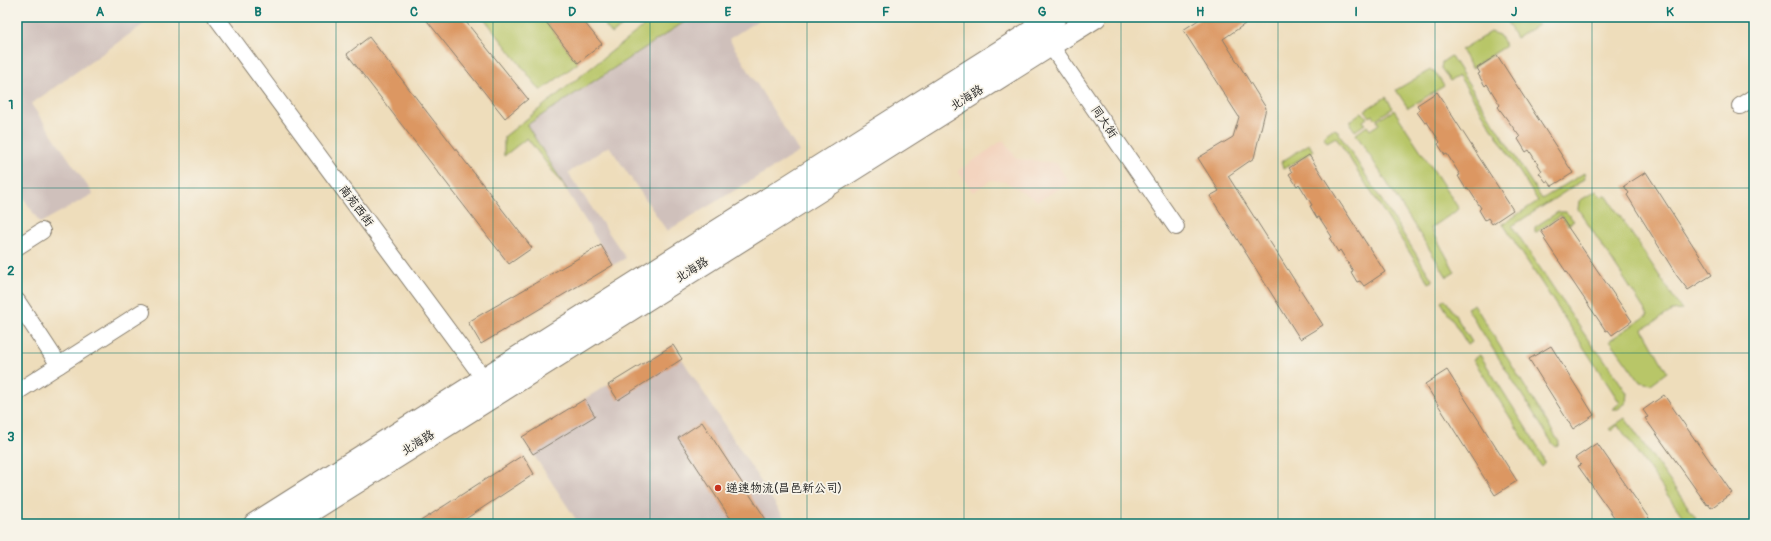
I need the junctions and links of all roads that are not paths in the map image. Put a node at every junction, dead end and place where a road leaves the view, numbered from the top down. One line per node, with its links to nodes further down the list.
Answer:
1 (216, 17): 12 (street, 南苑西街)
2 (1095, 17): 3 (main road, 北海路)
3 (1044, 27): 6 (street, 同大街); 12 (main road, 北海路)
4 (1754, 97): 5 (street)
5 (1740, 106)
6 (1176, 227)
7 (42, 231): 8 (street)
8 (17, 248)
9 (17, 301): 11 (street)
10 (142, 312): 11 (street)
11 (59, 365): 13 (street)
12 (490, 387): 14 (main road, 北海路); 15 (main road, 北海路)
13 (17, 392)
14 (255, 524)
15 (290, 524)

